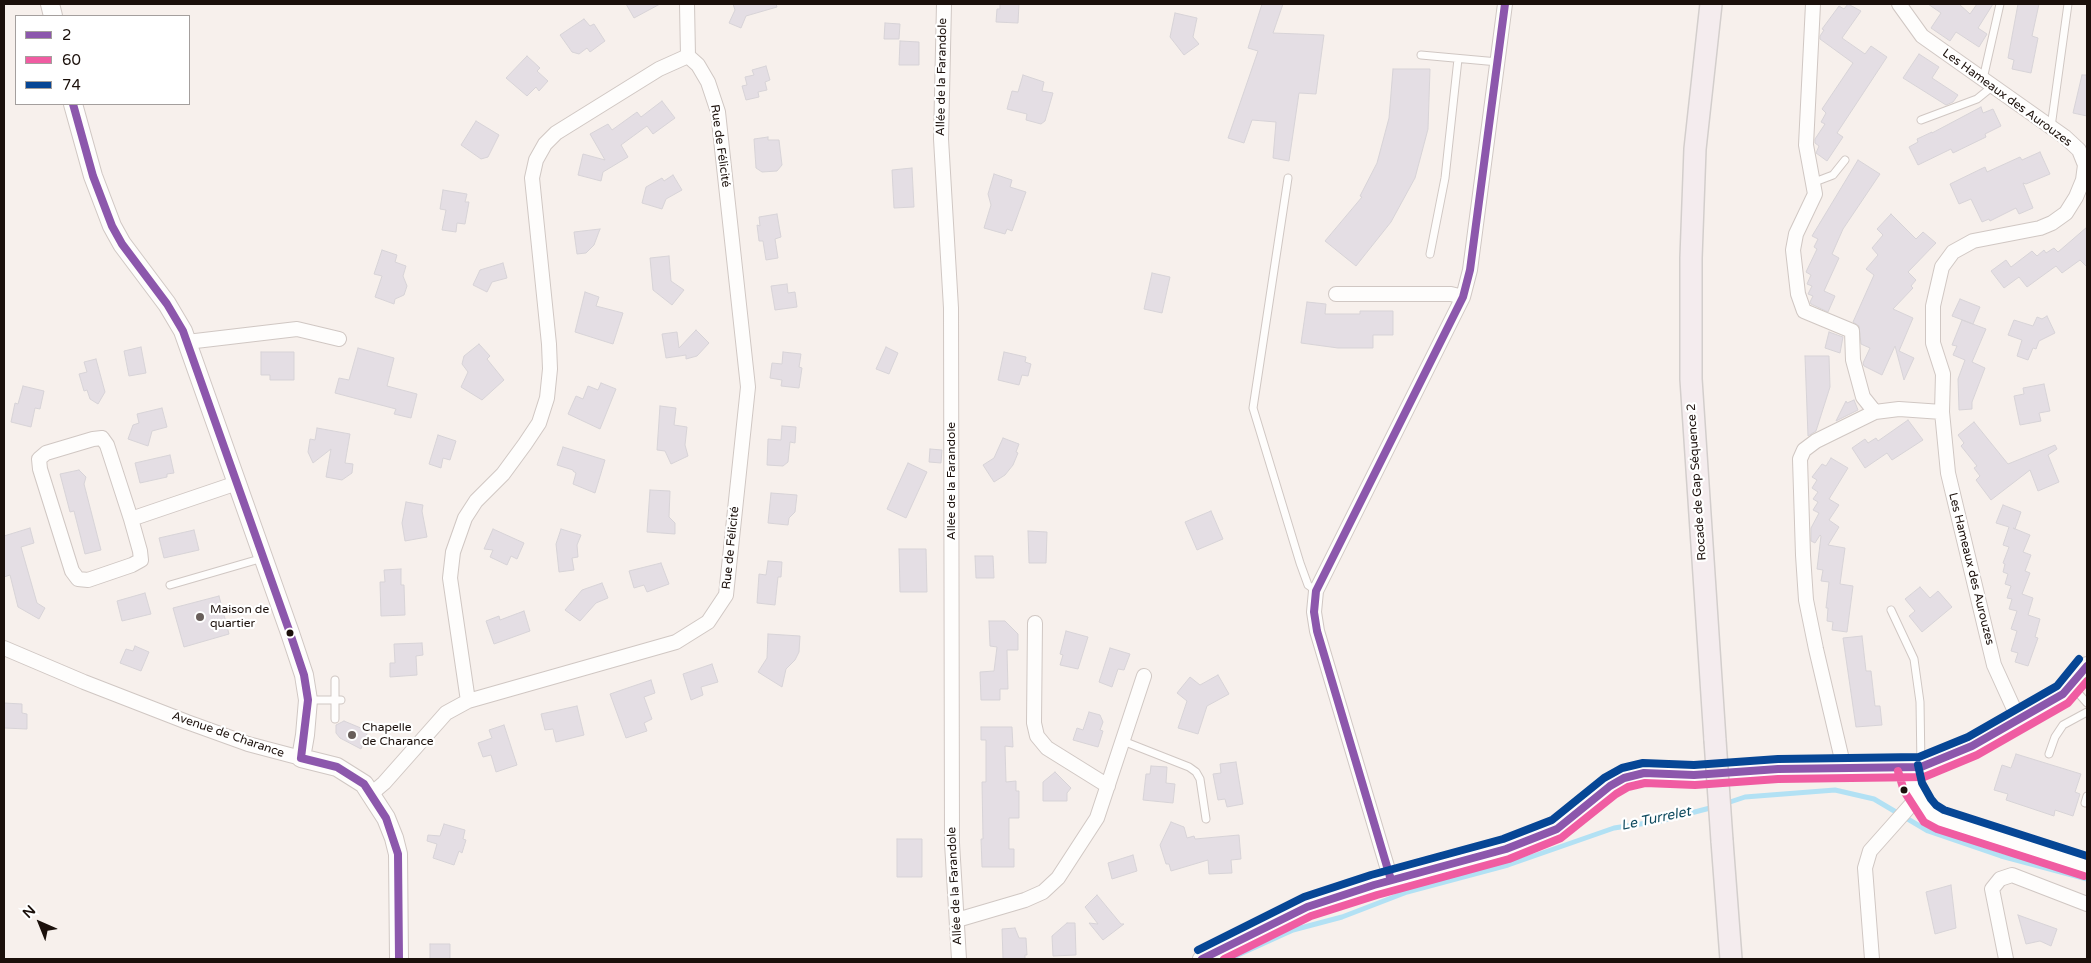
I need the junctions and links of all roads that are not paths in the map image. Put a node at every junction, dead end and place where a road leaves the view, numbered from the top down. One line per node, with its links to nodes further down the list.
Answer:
1 (688, 4): 10 (street)
2 (944, 4): 59 (street, Allée de la Farandole)
3 (1505, 4): 12 (street)
4 (1711, 4): 63 (main road, Rocade de Gap Séquence 2, bridge)
5 (1813, 4): 20 (street)
6 (1898, 4): 13 (street, Les Hameaux des Aurouzes)
7 (2000, 4): 13 (lane)
8 (2068, 4): 16 (lane)
9 (1420, 55): 11 (lane)
10 (688, 56): 42 (street); 42 (street, Rue de Félicité)
11 (1458, 59): 12 (lane); 21 (lane)
12 (1498, 62): 23 (street)
13 (1988, 82): 15 (lane); 16 (street, Les Hameaux des Aurouzes)
14 (73, 105): 25 (street)
15 (1921, 120)
16 (2052, 127): 17 (street, Les Hameaux des Aurouzes)
17 (2085, 159): 27 (street, Les Hameaux des Aurouzes)
18 (1846, 160): 20 (lane)
19 (1288, 178): 32 (lane)
20 (1812, 183): 26 (street)
21 (1430, 254)
22 (1336, 294): 23 (street)
23 (1463, 297): 32 (street)
24 (339, 340): 25 (street)
25 (187, 342): 28 (street)
26 (1875, 412): 27 (street); 51 (street)
27 (1942, 412): 46 (street, Les Hameaux des Aurouzes)
28 (237, 483): 29 (street); 30 (street)
29 (131, 519): 29 (street)
30 (264, 557): 31 (lane); 40 (street)
31 (170, 585)
32 (1316, 591): 57 (street)
33 (1890, 610): 50 (lane)
34 (1035, 623): 52 (street)
35 (4, 648): 49 (street, Avenue de Charance)
36 (2087, 666): 39 (street)
37 (1144, 676): 47 (street)
38 (335, 680): 41 (lane)
39 (2072, 686): 43 (lane); 46 (street)
40 (308, 700): 41 (lane); 49 (street)
41 (338, 700): 45 (lane)
42 (468, 701): 53 (street, Rue de Félicité)
43 (2087, 703)
44 (2087, 712): 48 (lane)
45 (335, 719)
46 (2018, 720): 50 (street)
47 (1123, 741): 52 (street); 55 (lane)
48 (2048, 754)
49 (301, 758): 53 (street, Avenue de Charance)
50 (1914, 767): 51 (street); 54 (street)
51 (1844, 768): 57 (street)
52 (1108, 786): 59 (street)
53 (371, 794): 60 (street, Avenue de Charance)
54 (1918, 797): 56 (street); 64 (street)
55 (1206, 819)
56 (2087, 866)
57 (1391, 880): 62 (street)
58 (2087, 904): 65 (street)
59 (958, 920): 61 (street, Allée de la Farandole)
60 (399, 959)
61 (959, 959)
62 (1202, 959)
63 (1731, 959)
64 (1872, 959)
65 (2006, 959)

